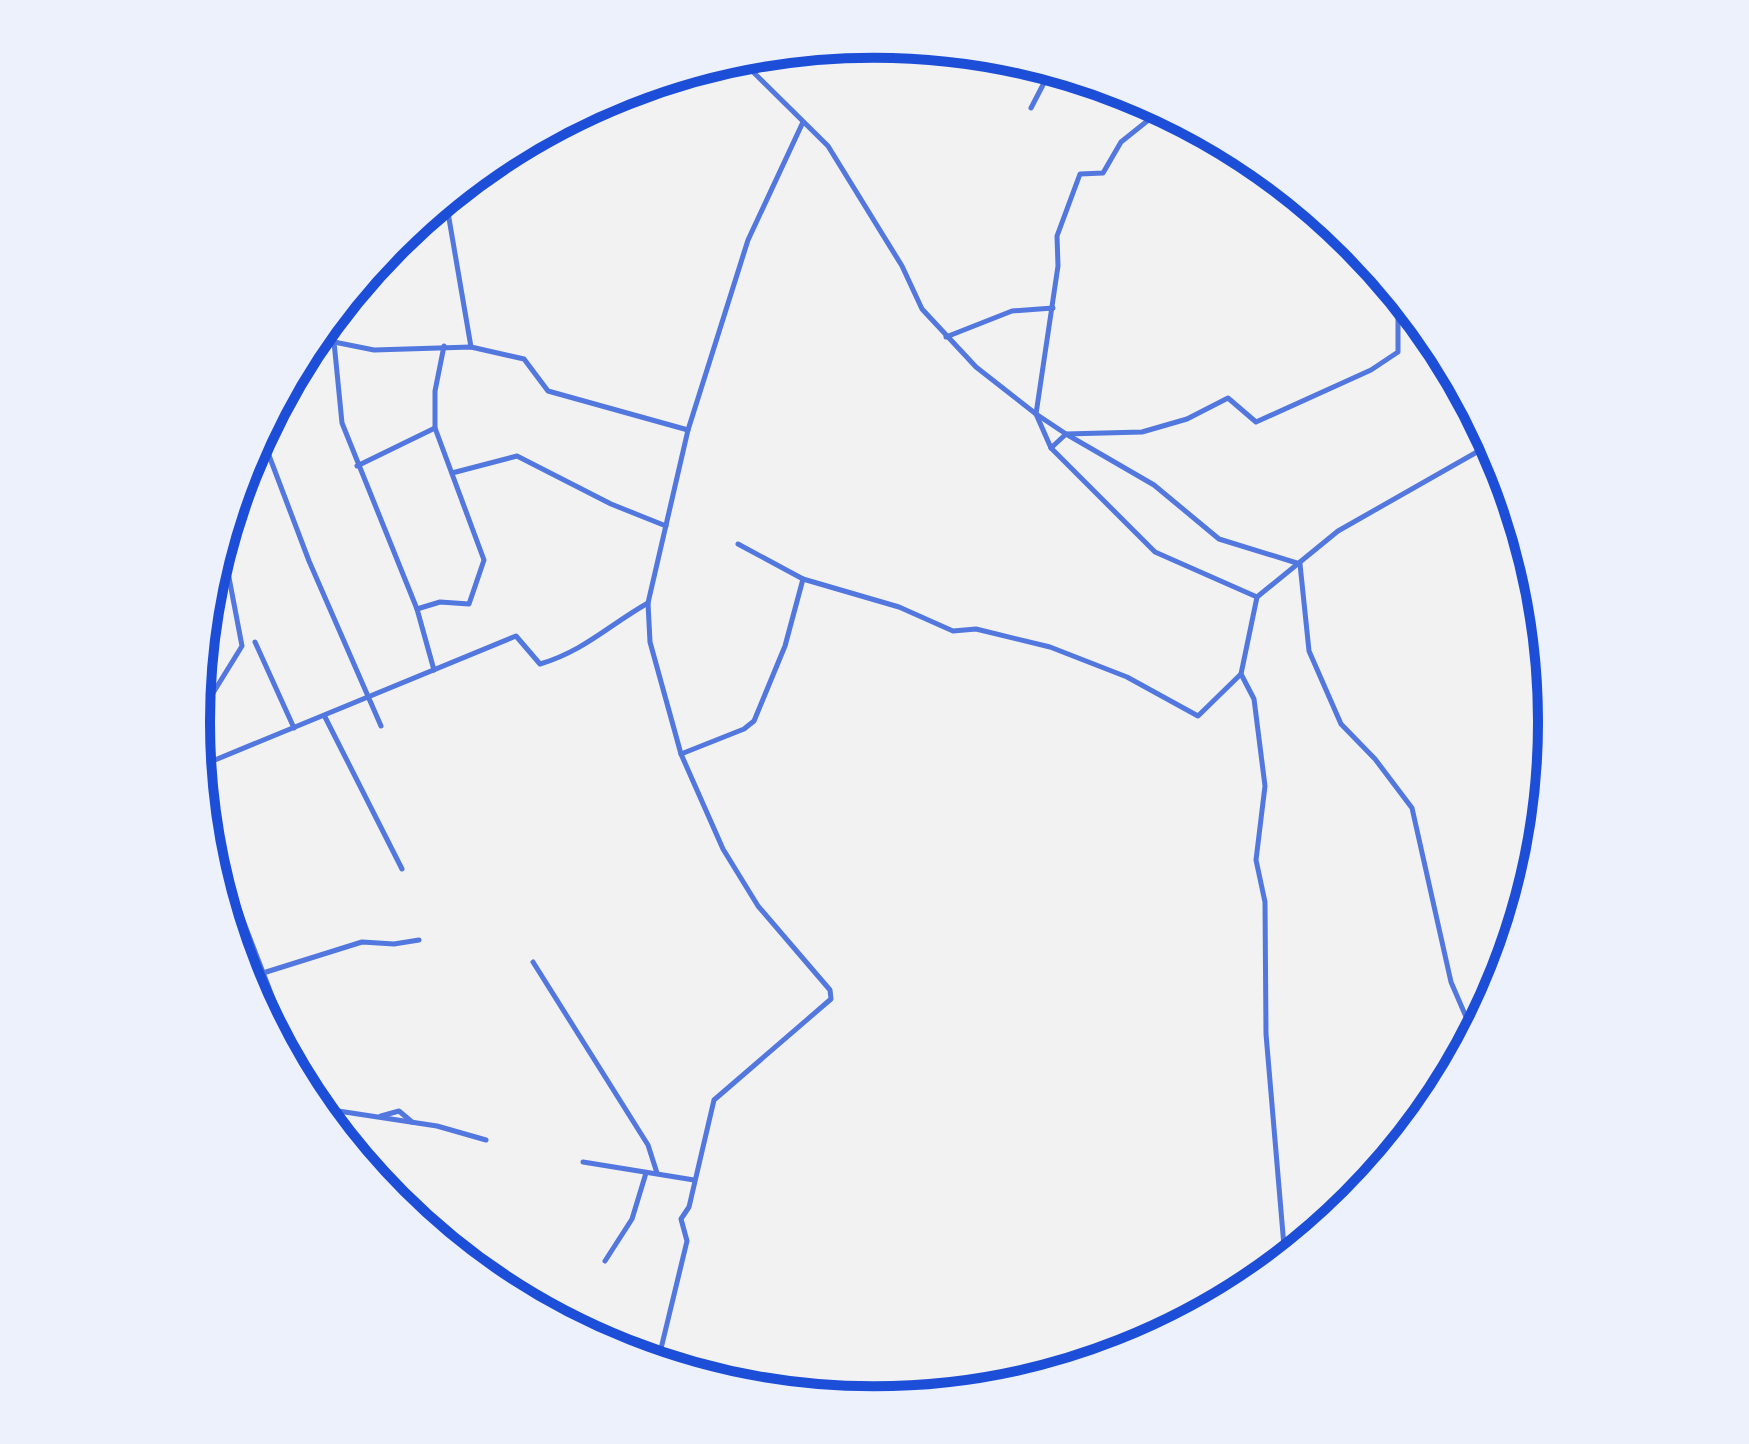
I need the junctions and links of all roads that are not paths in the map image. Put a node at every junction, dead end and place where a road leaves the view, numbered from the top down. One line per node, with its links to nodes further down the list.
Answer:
1 (751, 70): 5 (street)
2 (1045, 81): 3 (street)
3 (1031, 108)
4 (1151, 118): 7 (street)
5 (803, 122): 9 (street); 16 (street)
6 (448, 214): 13 (street)
7 (1053, 308): 9 (street); 14 (street)
8 (1398, 314): 17 (street)
9 (946, 337): 14 (street)
10 (330, 342): 11 (street)
11 (334, 342): 12 (street); 21 (street)
12 (444, 346): 13 (street); 15 (street)
13 (471, 347): 16 (street)
14 (1036, 414): 17 (street); 18 (street)
15 (435, 428): 21 (street); 22 (street)
16 (688, 430): 23 (street)
17 (1066, 434): 18 (street); 25 (street)
18 (1051, 448): 28 (street)
19 (1480, 450): 25 (street)
20 (268, 452): 35 (street)
21 (357, 466): 30 (street)
22 (452, 473): 23 (street); 30 (street)
23 (666, 526): 29 (street)
24 (738, 544): 27 (street)
25 (1300, 564): 28 (street); 47 (street)
26 (228, 572): 34 (street)
27 (803, 579): 33 (street); 39 (street)
28 (1257, 597): 33 (street)
29 (648, 603): 32 (street); 39 (street)
30 (417, 609): 32 (street)
31 (255, 642): 38 (street)
32 (434, 670): 35 (street)
33 (1241, 674): 56 (street)
34 (211, 696)
35 (366, 697): 36 (street); 37 (street)
36 (325, 717): 38 (street); 41 (street)
37 (381, 726)
38 (294, 728): 40 (street)
39 (681, 754): 55 (street)
40 (212, 761)
41 (402, 869)
42 (233, 894): 45 (street)
43 (419, 940): 45 (street)
44 (533, 962): 54 (street)
45 (263, 973): 46 (street)
46 (281, 1020)
47 (1468, 1021)
48 (336, 1110): 49 (street)
49 (381, 1116): 50 (street); 50 (street)
50 (412, 1122): 51 (street)
51 (486, 1140)
52 (583, 1162): 53 (street)
53 (646, 1173): 54 (street); 57 (street)
54 (657, 1173): 55 (street)
55 (694, 1180): 58 (street)
56 (1284, 1245)
57 (605, 1261)
58 (660, 1351)

